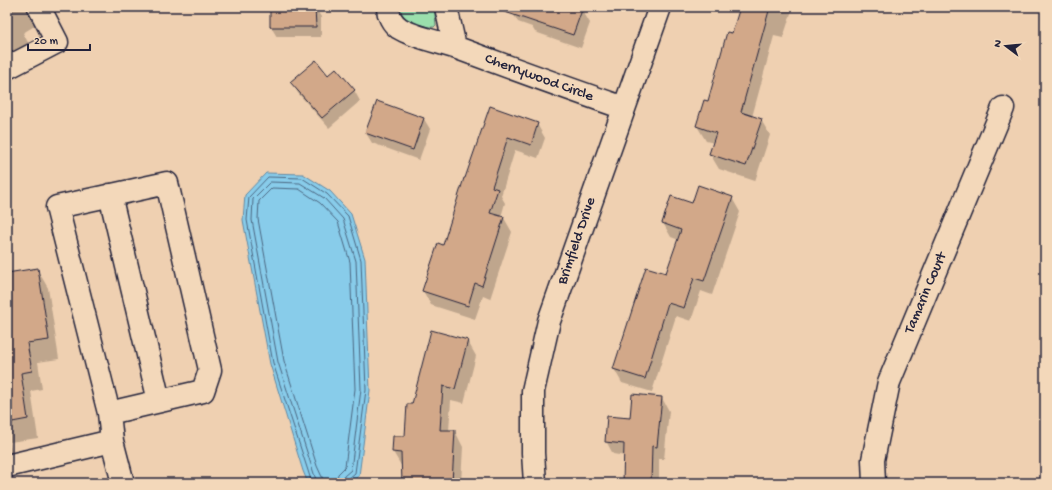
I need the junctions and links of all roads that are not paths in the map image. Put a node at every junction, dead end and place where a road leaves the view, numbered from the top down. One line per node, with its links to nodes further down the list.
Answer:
1 (39, 7): 6 (street)
2 (388, 7): 5 (street, Cherrywood Circle)
3 (446, 7): 5 (street)
4 (660, 7): 7 (street, Brimfield Drive)
5 (455, 47): 7 (street, Cherrywood Circle)
6 (7, 68)
7 (624, 108): 15 (street, Brimfield Drive)
8 (1003, 108): 16 (street, Tamarin Court)
9 (110, 195): 10 (street); 10 (street); 11 (street)
10 (159, 401): 11 (street)
11 (109, 413): 12 (street)
12 (112, 441): 13 (street); 14 (street)
13 (7, 466)
14 (123, 483)
15 (535, 483)
16 (874, 483)

